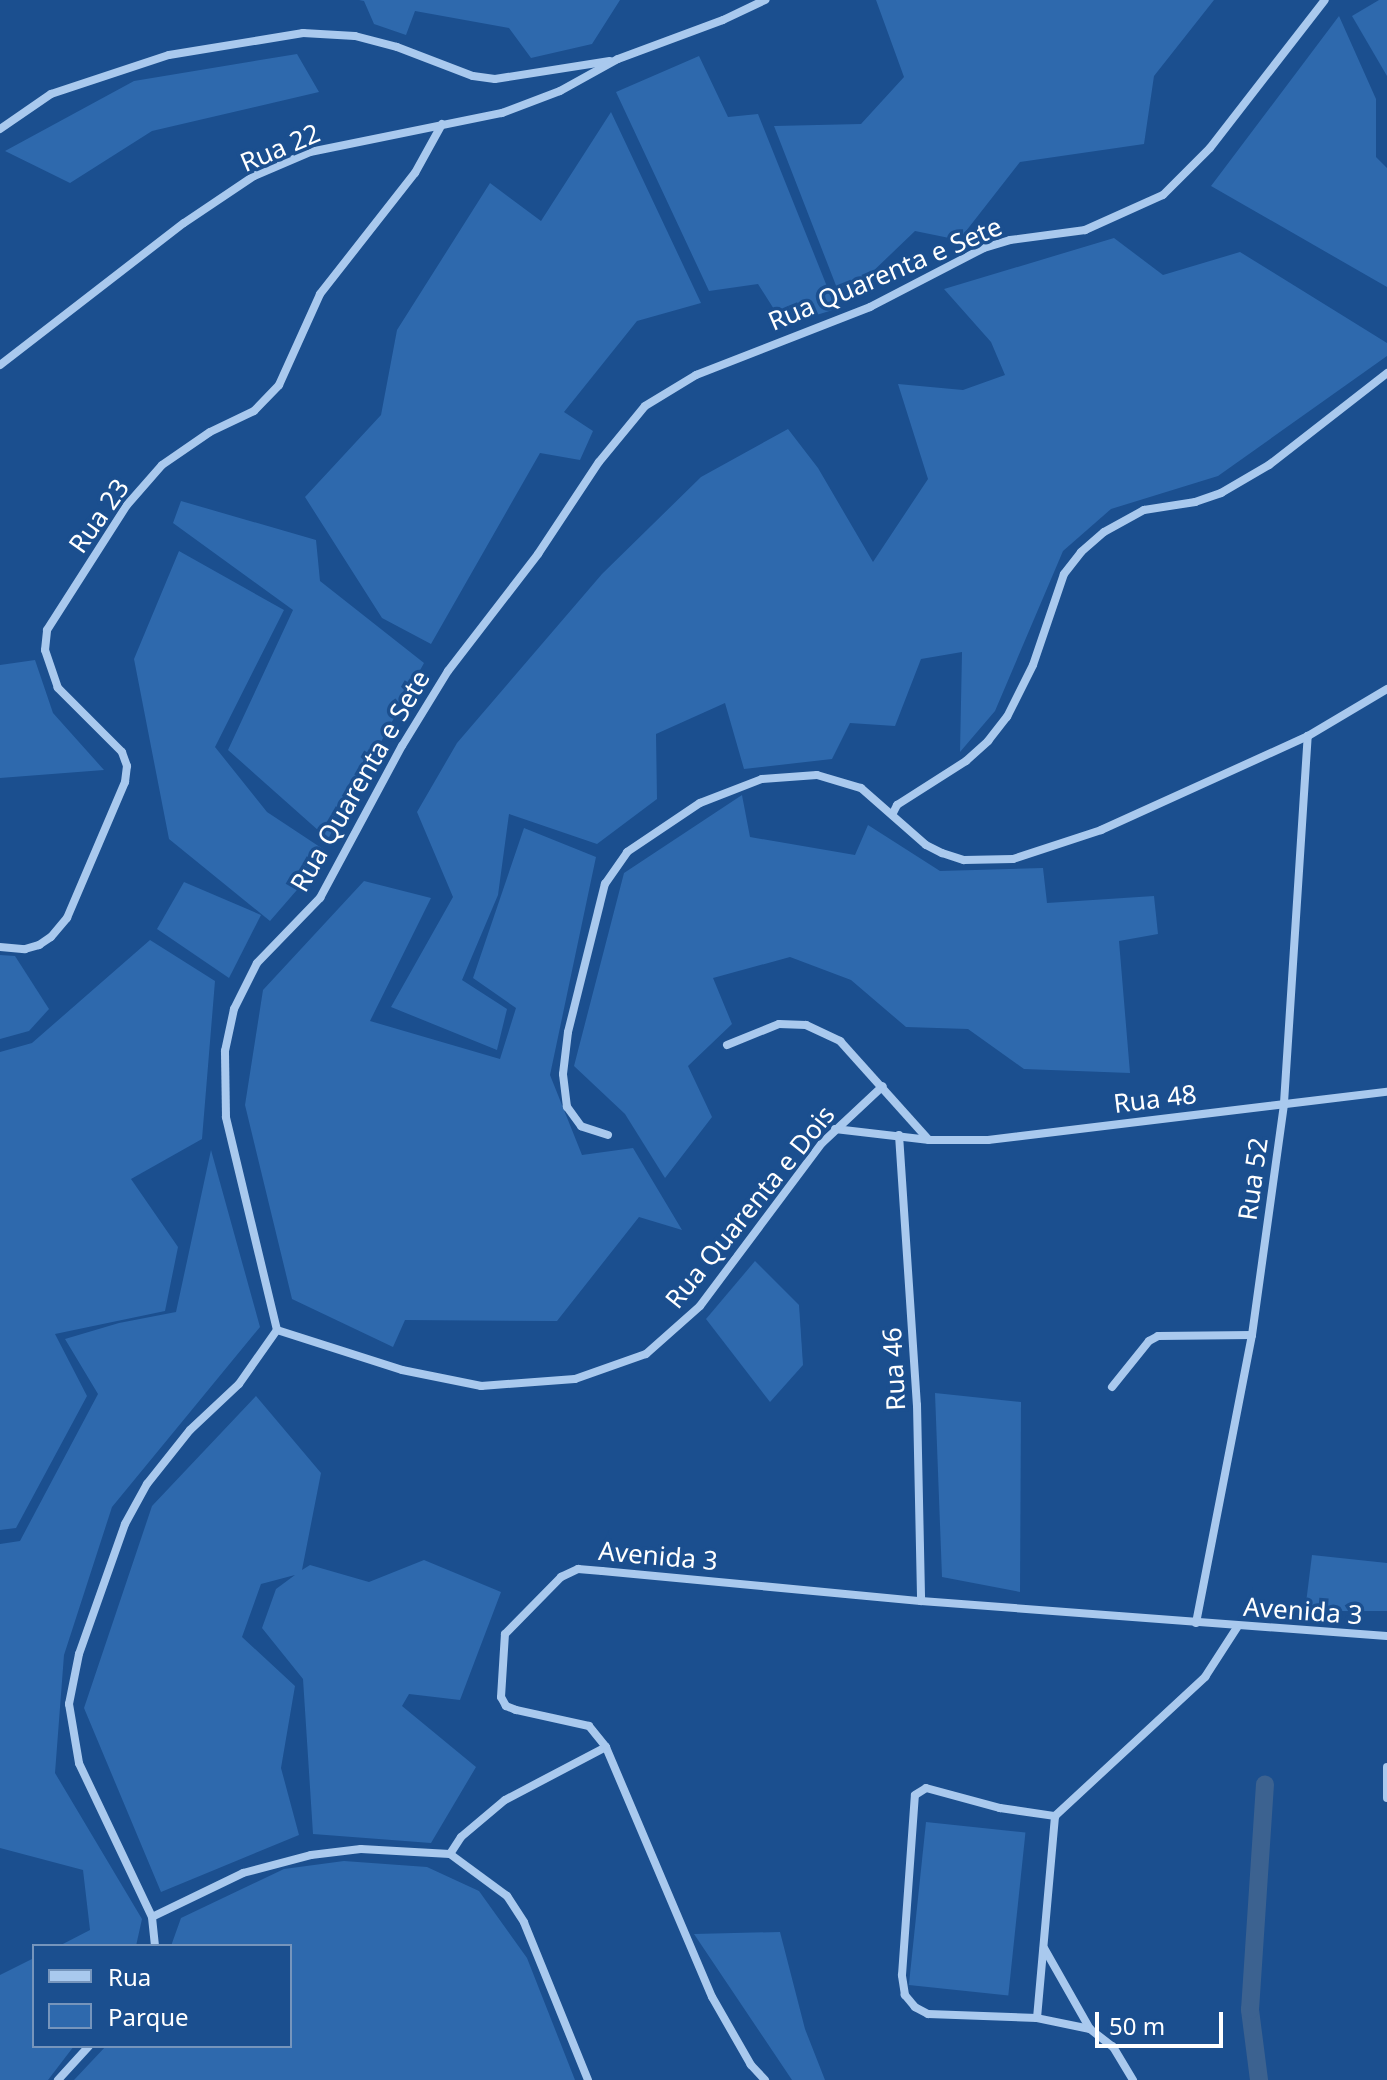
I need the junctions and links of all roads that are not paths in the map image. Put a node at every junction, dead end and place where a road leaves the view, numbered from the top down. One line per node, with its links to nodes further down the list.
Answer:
1 (765, 0): 3 (street)
2 (1325, 0): 20 (street, Rua Quarenta e Sete)
3 (618, 59): 4 (street, Rua 22); 5 (street)
4 (442, 124): 6 (street, Rua 22); 11 (street, Rua 23)
5 (0, 129)
6 (0, 365)
7 (1387, 373): 10 (street)
8 (1387, 689): 9 (street)
9 (1308, 736): 10 (street); 15 (street, Rua 52)
10 (893, 813): 17 (street)
11 (0, 947)
12 (727, 1045): 13 (street)
13 (883, 1086): 16 (street, Rua Quarenta e Dois); 19 (street)
14 (1387, 1092): 15 (street, Rua 48)
15 (1284, 1103): 19 (street, Rua 48); 21 (street, Rua 52)
16 (835, 1129): 18 (street, Rua 48); 20 (street, Rua Quarenta e Dois)
17 (608, 1135)
18 (899, 1135): 19 (street, Rua 48); 23 (street, Rua 46)
19 (929, 1140)
20 (277, 1330): 32 (street)
21 (1252, 1335): 22 (street); 24 (street, Rua 52)
22 (1112, 1387)
23 (921, 1601): 24 (street, Avenida 3); 27 (street, Avenida 3)
24 (1196, 1623): 25 (street, Avenida 3)
25 (1238, 1626): 26 (street, Avenida 3); 30 (street)
26 (1387, 1636)
27 (606, 1747): 31 (street); 40 (street, Avenida 3)
28 (1387, 1767): 29 (street)
29 (1387, 1798)
30 (1055, 1816): 34 (street); 35 (street)
31 (450, 1854): 32 (street); 39 (street)
32 (152, 1917): 33 (street)
33 (155, 1944)
34 (1044, 1947): 35 (street); 36 (street)
35 (1037, 2018): 36 (street)
36 (1090, 2029): 41 (street)
37 (87, 2048): 38 (street)
38 (58, 2080)
39 (588, 2080)
40 (765, 2080)
41 (1133, 2080)

